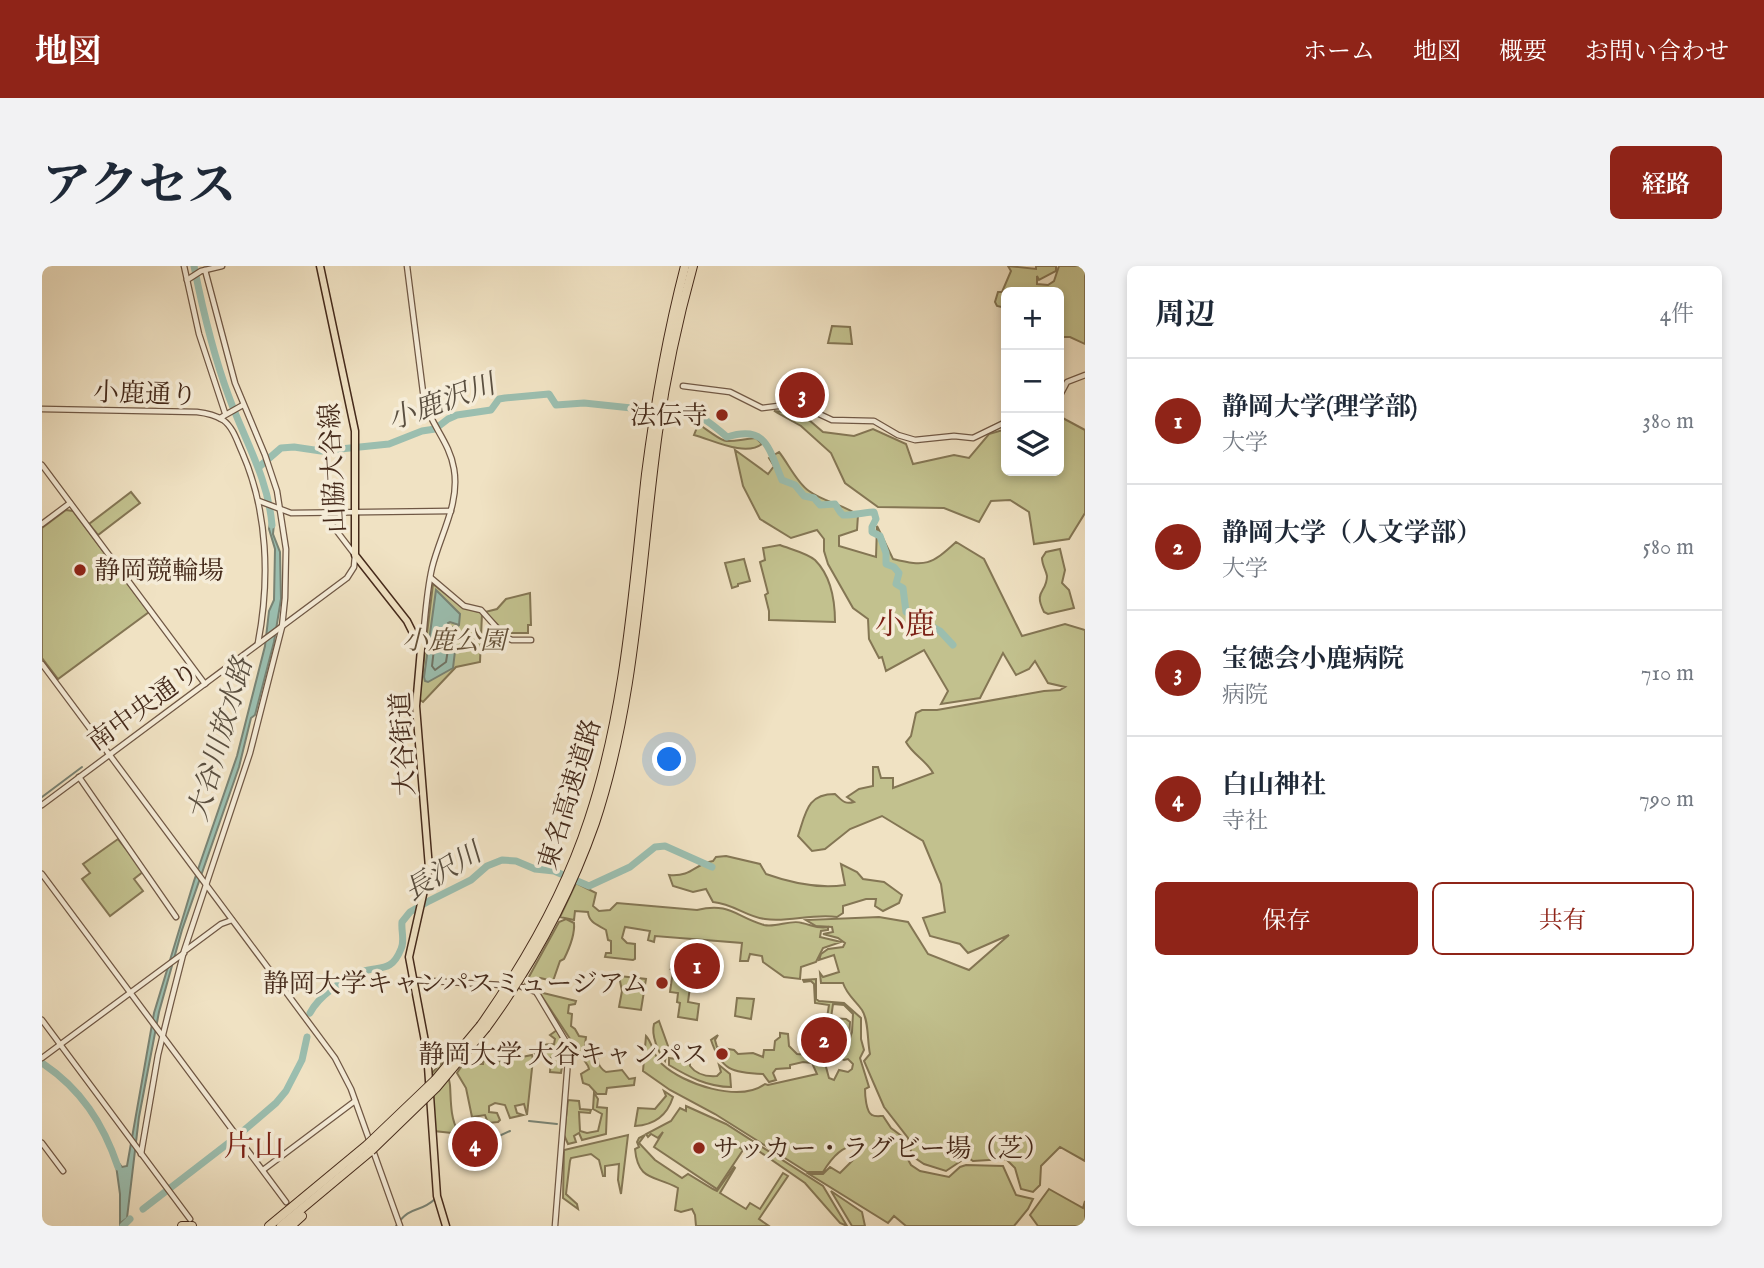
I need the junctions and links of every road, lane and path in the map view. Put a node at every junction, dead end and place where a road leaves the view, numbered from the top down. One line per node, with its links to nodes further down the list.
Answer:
1 (184, 266): 8 (street)
2 (222, 266): 7 (street)
3 (320, 266): 22 (main road, 山脇大谷線)
4 (407, 266): 21 (street, 大谷街道)
5 (685, 266): 36 (highway, 東名高速道路)
6 (693, 266): 36 (highway, 東名高速道路)
7 (205, 270): 8 (street); 12 (street)
8 (187, 280): 14 (street)
9 (1085, 375): 11 (street)
10 (683, 386): 16 (street)
11 (1064, 389)
12 (243, 405): 14 (street); 20 (street)
13 (42, 409): 15 (street, 小鹿通り)
14 (227, 412): 15 (street)
15 (220, 418): 18 (street, 小鹿通り)
16 (1001, 424)
17 (42, 465): 19 (street)
18 (258, 501): 20 (street); 29 (street, 小鹿通り)
19 (70, 503): 24 (street); 32 (street)
20 (281, 510): 23 (street); 27 (street)
21 (451, 511): 22 (street); 26 (street, 大谷街道)
22 (355, 512): 23 (street); 25 (main road, 山脇大谷線)
23 (323, 513): 25 (street)
24 (42, 524)
25 (355, 555): 27 (street, 南中央通り); 30 (main road, 山脇大谷線)
26 (430, 578): 28 (street); 30 (street, 大谷街道)
27 (282, 627): 29 (street, 南中央通り); 38 (street)
28 (531, 640)
29 (258, 644): 32 (street, 南中央通り)
30 (421, 649): 42 (main road, 大谷街道)
31 (42, 664): 33 (street)
32 (205, 684): 33 (street, 南中央通り)
33 (109, 754): 34 (street, 南中央通り); 38 (street)
34 (79, 777): 35 (street, 南中央通り); 39 (street)
35 (42, 805)
36 (584, 841): 52 (highway, 東名高速道路, bridge)
37 (42, 874): 45 (street)
38 (206, 885): 40 (street); 41 (street)
39 (176, 917)
40 (232, 920): 41 (street); 50 (street)
41 (183, 953): 45 (street); 47 (street)
42 (412, 981): 43 (street); 66 (main road, 大谷街道)
43 (502, 985)
44 (522, 987): 67 (street)
45 (129, 992): 47 (street); 48 (street)
46 (42, 1020): 48 (street)
47 (163, 1035): 53 (street); 56 (street)
48 (60, 1044): 49 (street); 53 (street)
49 (42, 1058)
50 (355, 1101): 56 (street); 60 (street)
51 (42, 1143): 57 (street)
52 (370, 1148): 54 (highway, 東名高速道路); 55 (highway, 東名高速道路)
53 (140, 1152): 59 (street)
54 (355, 1165): 64 (highway, 東名高速道路); 65 (highway)
55 (340, 1168): 62 (highway); 63 (highway, 東名高速道路)
56 (263, 1170): 58 (street)
57 (63, 1171)
58 (286, 1202)
59 (191, 1222): 61 (highway)
60 (399, 1223)
61 (182, 1226)
62 (262, 1226)
63 (269, 1226)
64 (281, 1226)
65 (291, 1226)
66 (446, 1226)
67 (555, 1226)

